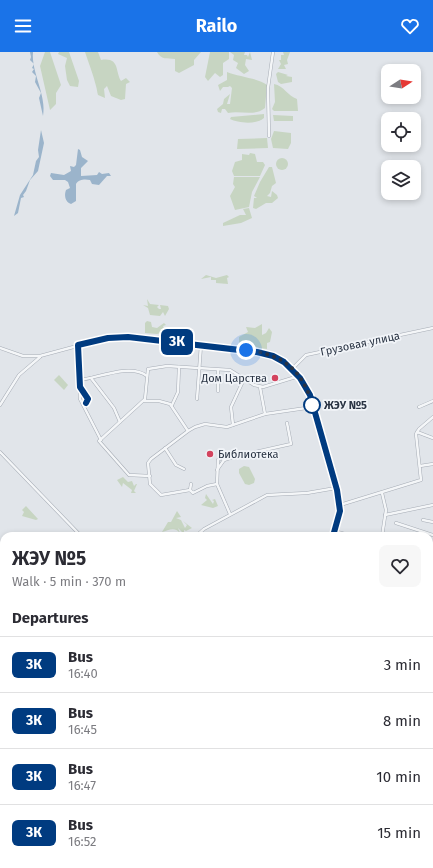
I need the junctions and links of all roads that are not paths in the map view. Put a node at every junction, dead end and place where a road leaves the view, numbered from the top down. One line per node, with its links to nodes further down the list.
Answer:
1 (273, 52): 2 (street)
2 (269, 136)
3 (433, 328): 12 (street, Грузовая улица)
4 (78, 345): 5 (street); 7 (street); 18 (street)
5 (201, 345): 11 (street); 12 (street)
6 (0, 348): 8 (street)
7 (40, 356): 8 (street); 9 (street)
8 (32, 357): 9 (street)
9 (34, 361): 26 (street)
10 (179, 367): 11 (street); 14 (street); 27 (street)
11 (199, 369): 13 (street); 22 (street)
12 (292, 369): 15 (street)
13 (218, 370): 17 (street); 20 (street)
14 (148, 376): 16 (street); 21 (street)
15 (299, 376): 19 (street); 28 (street)
16 (91, 378): 18 (street); 32 (street)
17 (244, 379): 19 (street); 34 (street)
18 (80, 380): 38 (street)
19 (260, 387): 30 (street)
20 (218, 391)
21 (146, 396): 23 (street); 24 (street)
22 (197, 399)
23 (143, 401): 24 (street); 32 (street)
24 (149, 401): 27 (street)
25 (433, 401): 29 (street)
26 (0, 405)
27 (172, 405): 35 (street)
28 (313, 407): 30 (street); 49 (street)
29 (419, 407)
30 (265, 414): 34 (street)
31 (433, 417): 36 (street)
32 (120, 422): 38 (street)
33 (287, 423): 41 (street)
34 (233, 425): 35 (street)
35 (188, 431): 39 (street)
36 (417, 432): 37 (street); 43 (street)
37 (433, 438)
38 (101, 440): 46 (street)
39 (165, 448): 44 (street); 46 (street)
40 (0, 452): 60 (street)
41 (224, 460): 45 (street); 45 (street)
42 (433, 464): 43 (street)
43 (420, 466): 51 (street)
44 (184, 469)
45 (217, 470): 48 (street)
46 (150, 476): 50 (street)
47 (191, 484): 50 (street)
48 (217, 484): 50 (street); 54 (street)
49 (336, 488): 52 (street); 54 (street)
50 (190, 490)
51 (382, 493): 52 (street); 55 (street)
52 (340, 505): 59 (street)
53 (433, 505): 55 (street)
54 (230, 514): 61 (street)
55 (385, 515): 63 (street)
56 (423, 520): 57 (street)
57 (433, 522)
58 (396, 523): 64 (street)
59 (334, 531): 62 (street)
60 (77, 532)
61 (201, 532)
62 (338, 532)
63 (383, 532)
64 (424, 532)

